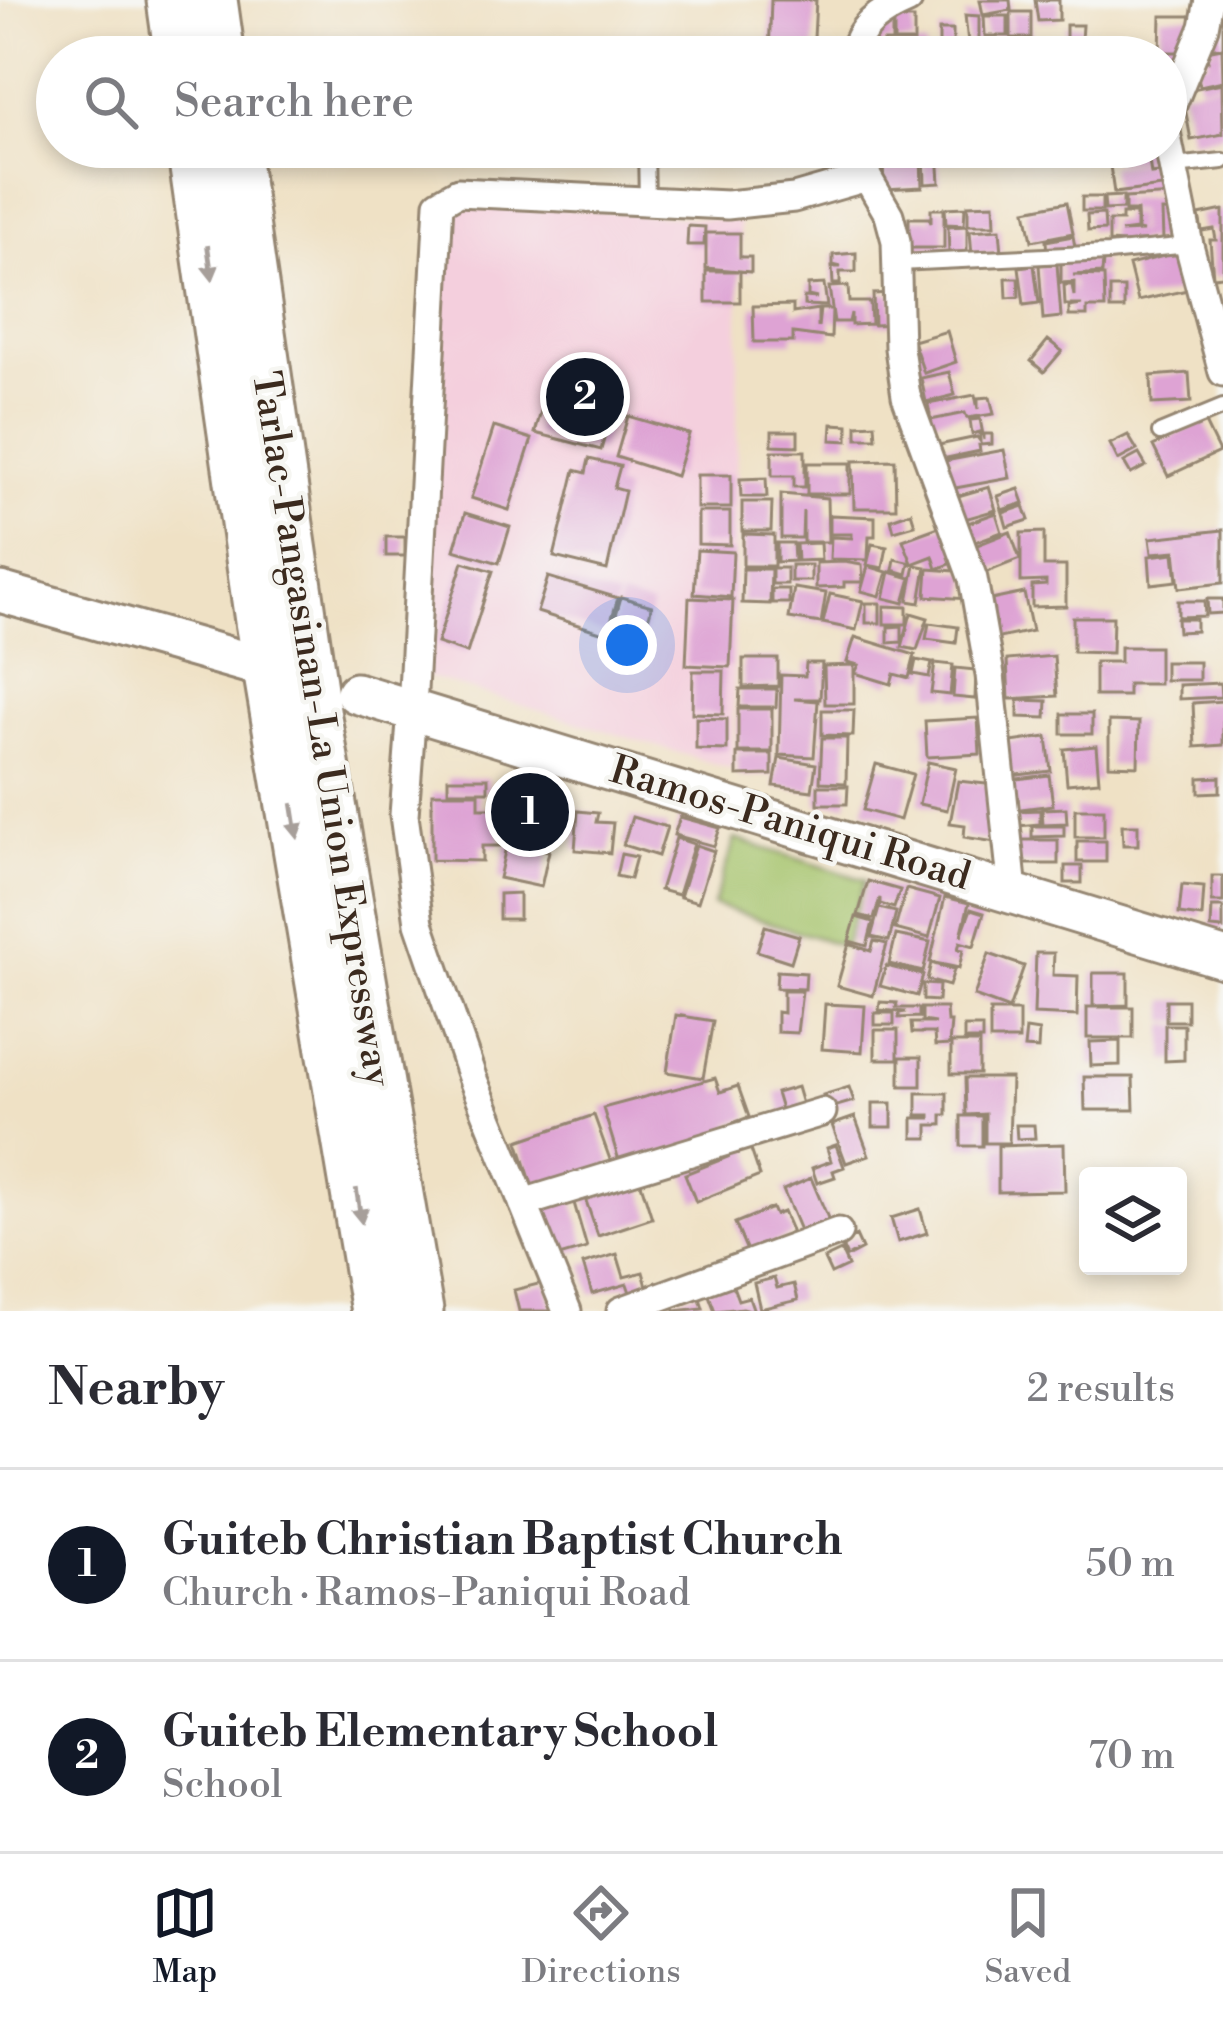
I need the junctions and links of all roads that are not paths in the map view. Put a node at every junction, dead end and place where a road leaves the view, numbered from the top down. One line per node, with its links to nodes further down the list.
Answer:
1 (173, 0): 5 (highway)
2 (211, 0): 6 (highway)
3 (908, 0): 7 (street)
4 (1209, 0): 8 (street)
5 (178, 36)
6 (216, 36)
7 (858, 36)
8 (1187, 68)
9 (1223, 161): 10 (lane)
10 (1187, 165)
11 (197, 168): 33 (highway, Tarlac-Pangasinan-La Union Expressway, one-way to 33)
12 (235, 168): 34 (highway, Tarlac-Pangasinan-La Union Expressway)
13 (646, 168): 17 (lane)
14 (866, 168): 16 (street)
15 (1174, 168): 18 (street)
16 (867, 177): 17 (street); 19 (street)
17 (647, 203): 27 (street)
18 (1189, 245): 19 (lane); 20 (street)
19 (898, 263): 28 (street)
20 (1214, 300): 21 (street)
21 (1223, 372)
22 (1223, 407): 23 (lane)
23 (1160, 433)
24 (0, 592): 25 (main road)
25 (252, 664)
26 (356, 693): 27 (main road, Ramos-Paniqui Road)
27 (412, 709): 28 (main road, Ramos-Paniqui Road); 31 (street)
28 (1012, 891): 29 (main road, Ramos-Paniqui Road)
29 (1223, 958)
30 (821, 1112): 31 (street)
31 (523, 1203): 35 (street)
32 (838, 1232): 36 (street)
33 (377, 1311)
34 (417, 1311)
35 (567, 1311)
36 (621, 1311)

